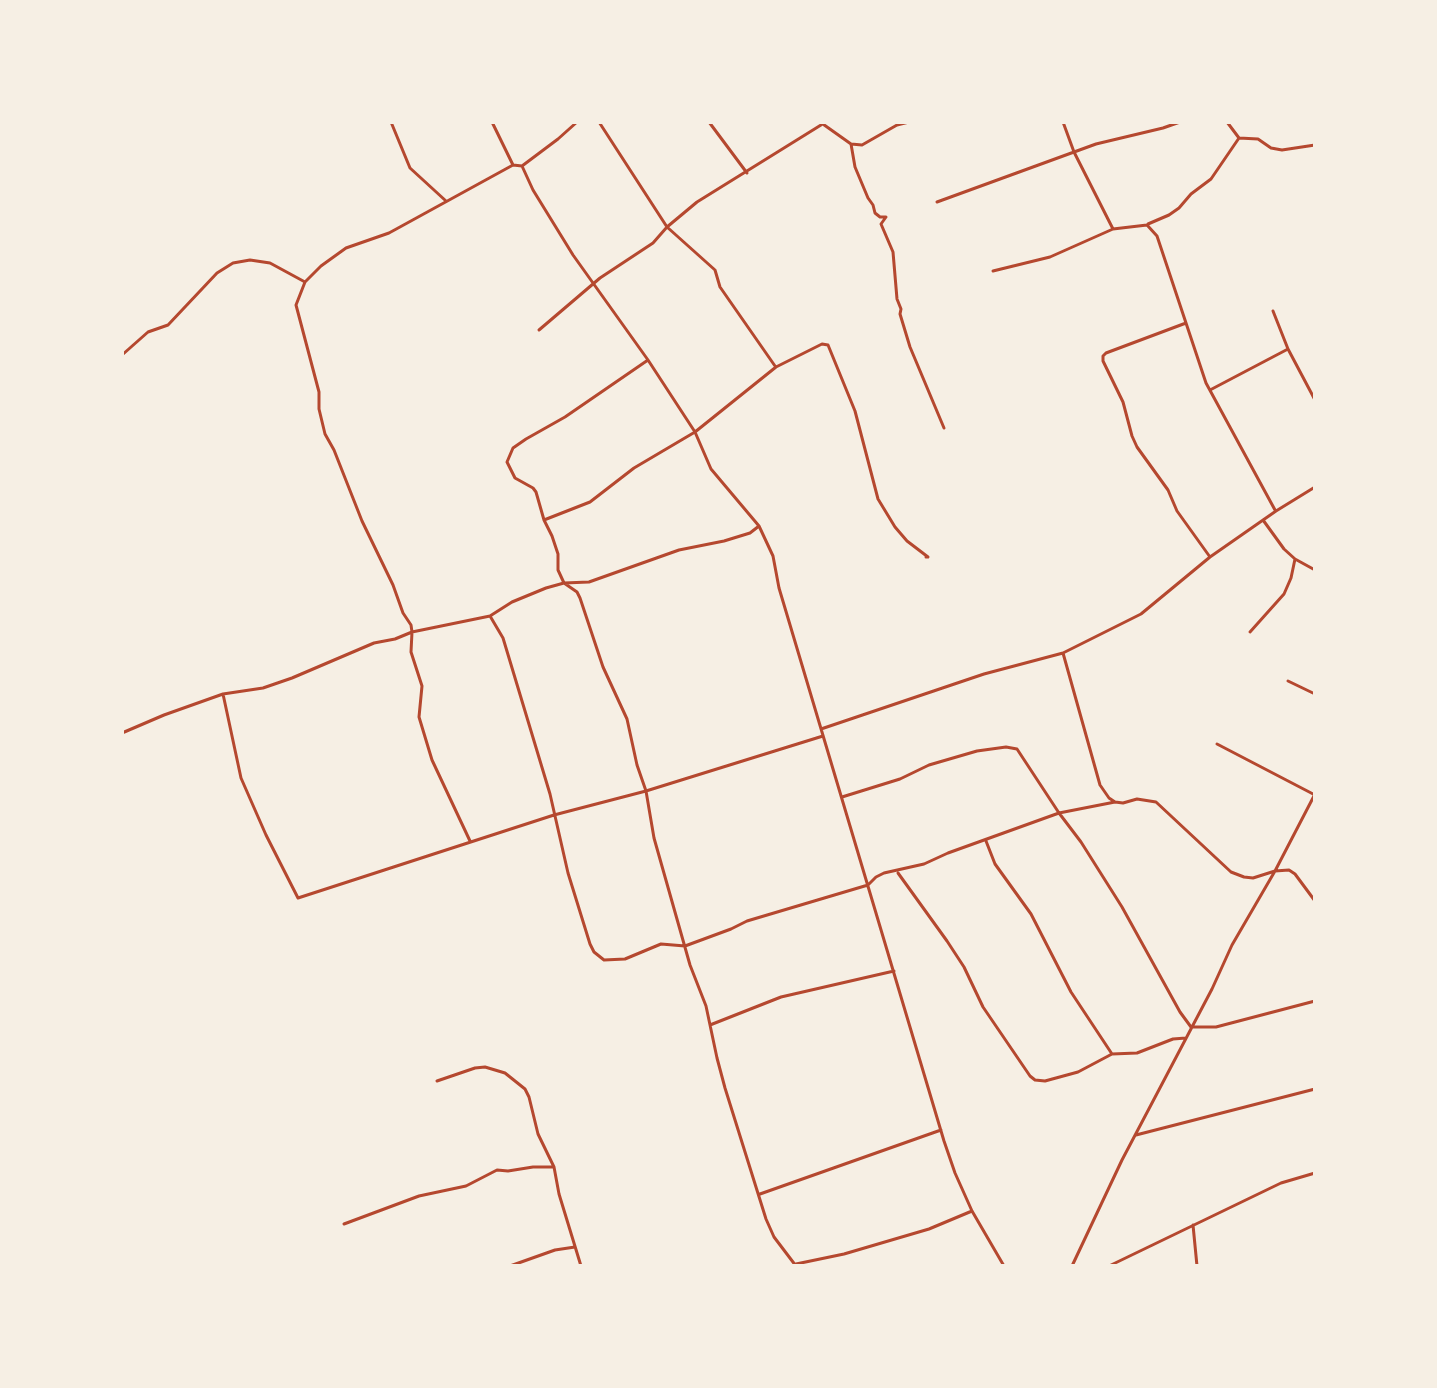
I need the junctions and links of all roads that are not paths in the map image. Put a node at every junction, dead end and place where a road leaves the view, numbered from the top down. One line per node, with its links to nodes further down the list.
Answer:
1 (391, 122): 18 (street)
2 (492, 122): 15 (street)
3 (577, 122): 16 (street)
4 (599, 122): 21 (street)
5 (709, 122): 17 (street)
6 (909, 122): 12 (street)
7 (1063, 122): 14 (street)
8 (1180, 122): 14 (street)
9 (1227, 122): 11 (street)
10 (820, 123): 12 (street); 17 (street)
11 (1239, 138): 13 (street); 20 (street)
12 (851, 144): 35 (street)
13 (1315, 145)
14 (1074, 152): 19 (street); 22 (street)
15 (513, 165): 16 (street); 18 (street)
16 (522, 166): 25 (street)
17 (747, 173): 21 (street)
18 (446, 201): 24 (street)
19 (937, 202)
20 (1147, 225): 22 (street); 27 (street)
21 (667, 227): 25 (street); 32 (street)
22 (1113, 229): 23 (street)
23 (993, 271)
24 (305, 282): 30 (street); 48 (street)
25 (595, 284): 28 (street); 31 (street)
26 (1273, 311): 29 (street)
27 (1186, 323): 33 (street); 43 (street)
28 (539, 330)
29 (1288, 349): 33 (street); 34 (street)
30 (122, 355)
31 (648, 360): 36 (street); 39 (street)
32 (776, 367): 36 (street); 42 (street)
33 (1210, 390): 38 (street)
34 (1315, 400)
35 (944, 428)
36 (695, 432): 39 (street); 41 (street)
37 (1315, 487): 38 (street)
38 (1276, 511): 40 (street)
39 (544, 520): 46 (street)
40 (1263, 520): 43 (street); 44 (street)
41 (759, 526): 46 (street); 54 (street)
42 (926, 557)
43 (1210, 557): 50 (street)
44 (1295, 559): 45 (street); 49 (street)
45 (1315, 570)
46 (564, 583): 47 (street); 58 (street)
47 (490, 616): 48 (street); 63 (street)
48 (412, 632): 52 (street); 65 (street)
49 (1250, 632)
50 (1063, 653): 54 (street); 61 (street)
51 (1288, 681): 53 (street)
52 (223, 694): 55 (street); 65 (street)
53 (1315, 694)
54 (821, 729): 56 (street)
55 (122, 733)
56 (823, 736): 58 (street); 60 (street)
57 (1217, 744): 59 (street)
58 (646, 791): 63 (street); 70 (street)
59 (1315, 794): 66 (street)
60 (842, 797): 62 (street); 68 (street)
61 (1115, 802): 62 (street); 66 (street)
62 (1059, 813): 64 (street); 74 (street)
63 (554, 815): 65 (street); 70 (street)
64 (986, 839): 67 (street); 76 (street)
65 (470, 841)
66 (1275, 871): 69 (street); 74 (street)
67 (897, 872): 68 (street); 76 (street)
68 (868, 885): 70 (street); 71 (street)
69 (1315, 901)
70 (685, 946): 73 (street)
71 (894, 971): 73 (street); 79 (street)
72 (1315, 1001): 74 (street)
73 (710, 1025): 83 (street)
74 (1191, 1027): 75 (street)
75 (1186, 1038): 76 (street); 80 (street)
76 (1112, 1054)
77 (437, 1081): 81 (street)
78 (1315, 1089): 80 (street)
79 (941, 1130): 83 (street); 84 (street)
80 (1136, 1135): 92 (street)
81 (554, 1167): 85 (street); 87 (street)
82 (1315, 1174): 86 (street)
83 (759, 1194): 90 (street)
84 (972, 1211): 90 (street); 91 (street)
85 (344, 1224)
86 (1193, 1225): 93 (street); 94 (street)
87 (575, 1247): 88 (street); 89 (street)
88 (510, 1266)
89 (581, 1266)
90 (795, 1266)
91 (1004, 1266)
92 (1072, 1266)
93 (1109, 1266)
94 (1197, 1266)

